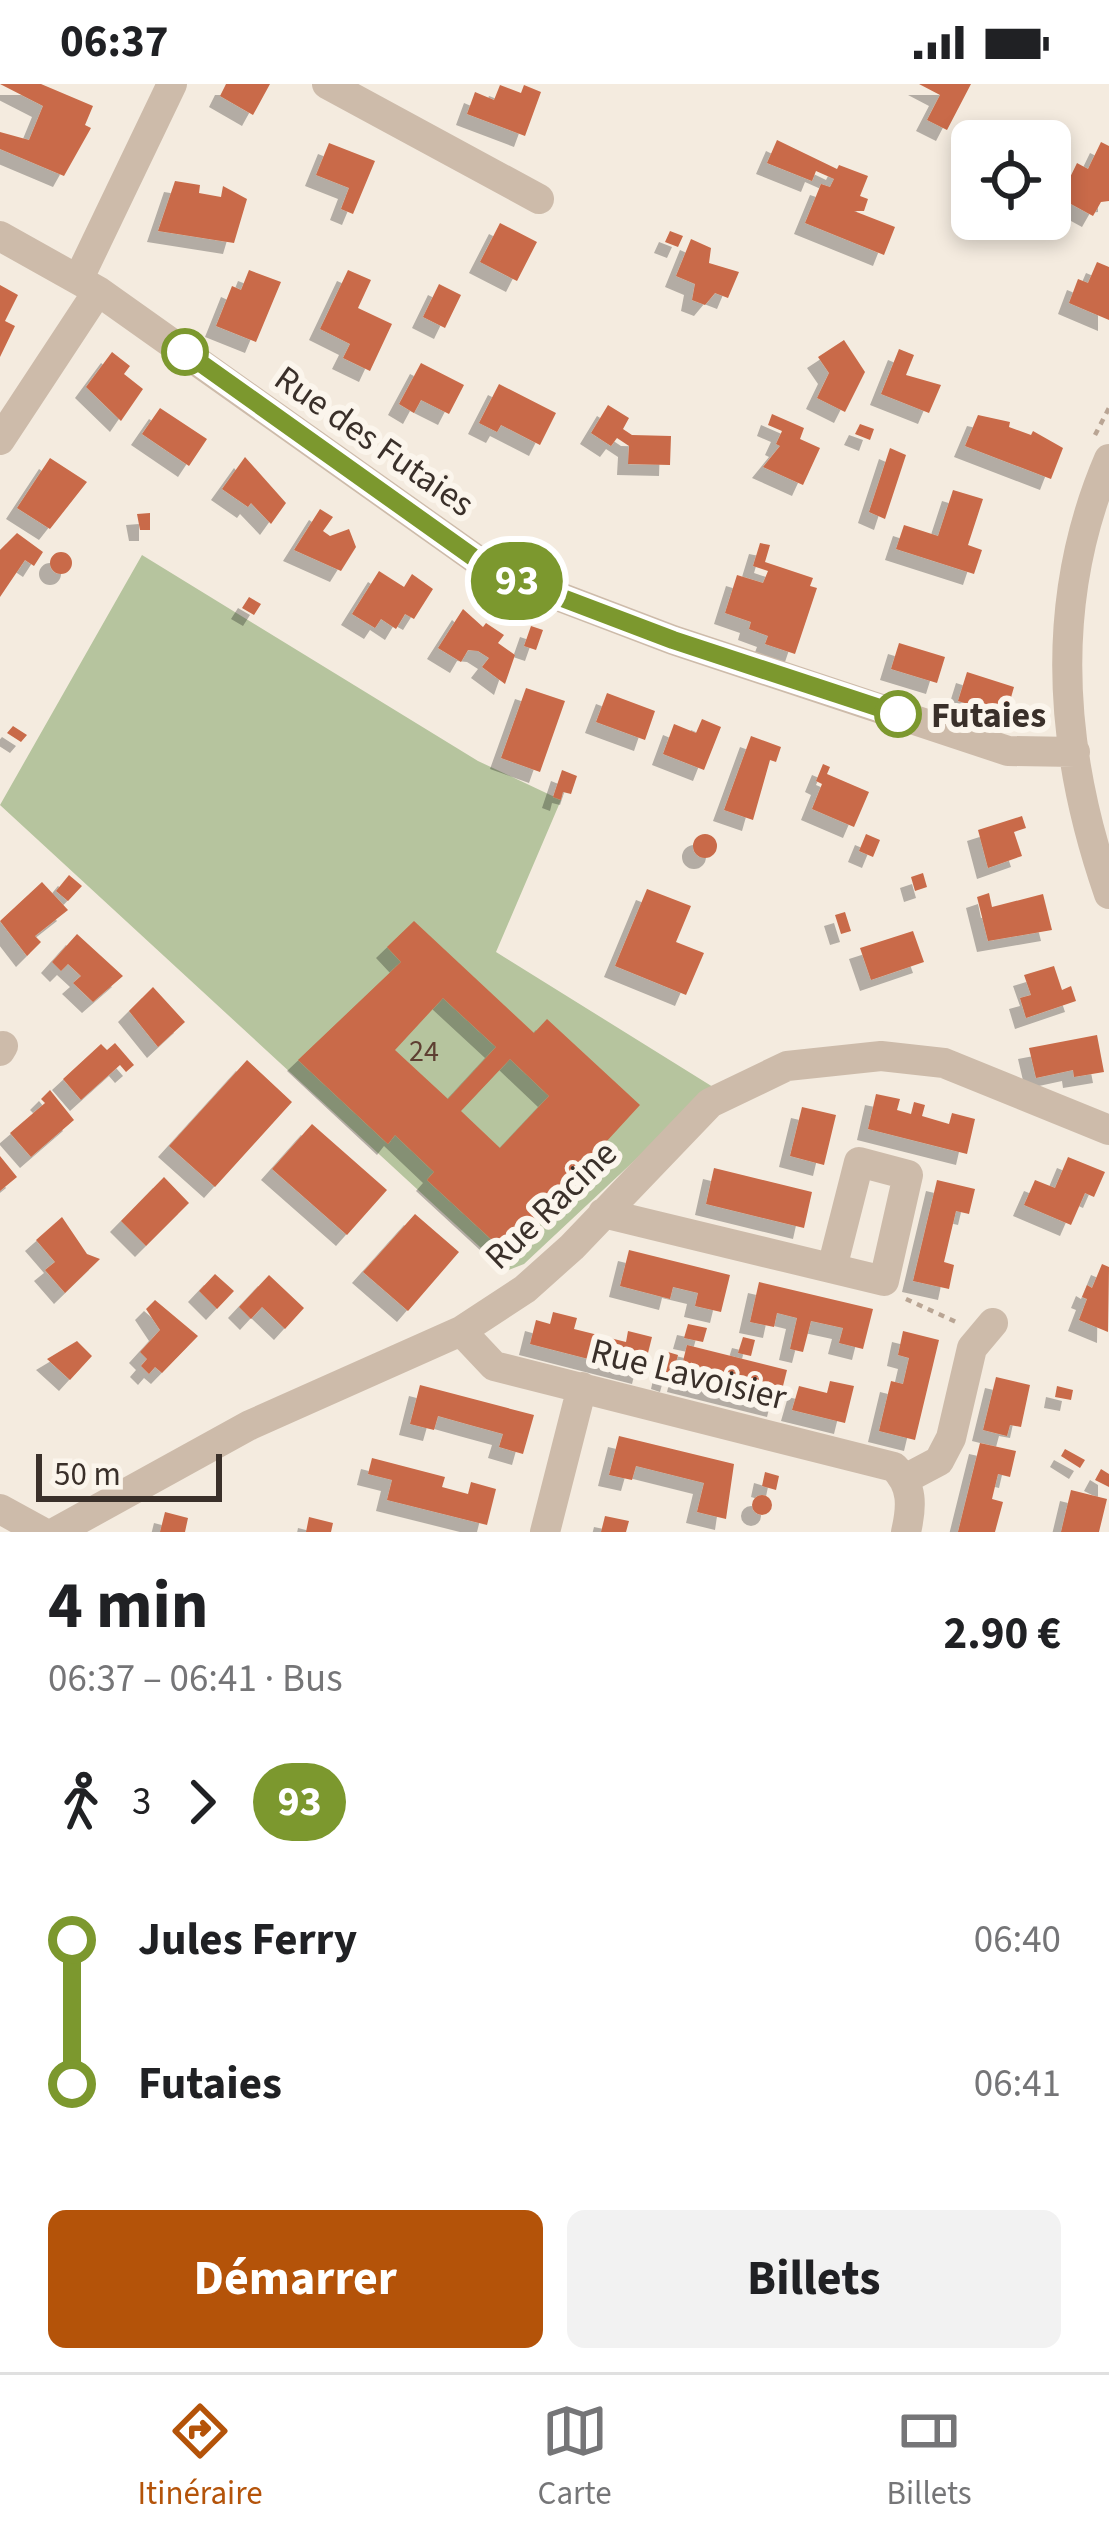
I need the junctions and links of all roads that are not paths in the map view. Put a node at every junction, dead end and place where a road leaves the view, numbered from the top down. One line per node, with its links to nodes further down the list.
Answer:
1 (172, 84): 5 (street)
2 (327, 84): 3 (street)
3 (539, 199)
4 (0, 236): 5 (street, Rue des Futaies)
5 (89, 285): 6 (street); 8 (street, Rue des Futaies)
6 (0, 440)
7 (1109, 459): 8 (street)
8 (1075, 752): 9 (street)
9 (1109, 894)
10 (1109, 1130): 11 (street, Rue Racine)
11 (603, 1213): 12 (street); 14 (street, Rue Racine)
12 (832, 1268): 12 (street)
13 (988, 1329): 16 (street)
14 (461, 1331): 15 (street, Rue Lavoisier); 19 (street, Rue Racine)
15 (582, 1387): 16 (street, Rue Lavoisier); 20 (street)
16 (905, 1479): 21 (street)
17 (0, 1509): 18 (street)
18 (43, 1532)
19 (56, 1532)
20 (545, 1532)
21 (905, 1532)

